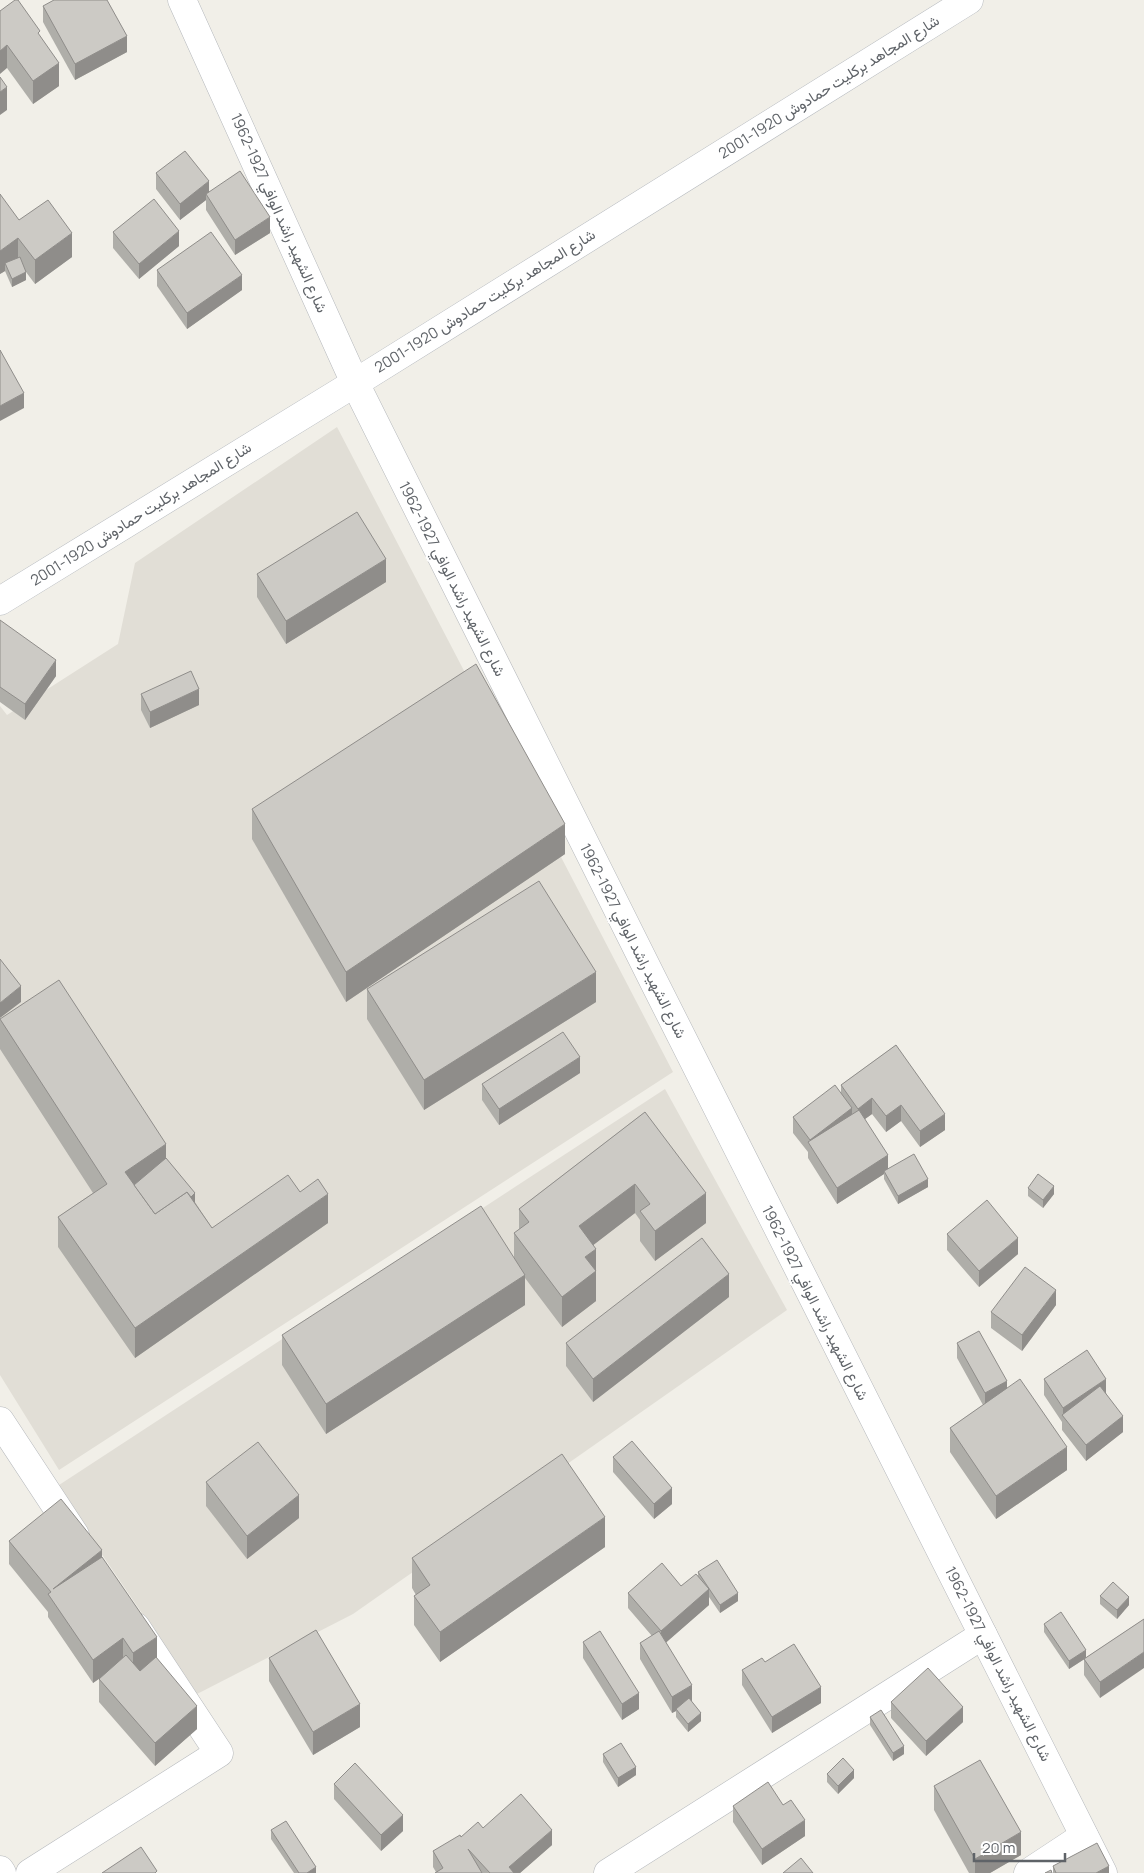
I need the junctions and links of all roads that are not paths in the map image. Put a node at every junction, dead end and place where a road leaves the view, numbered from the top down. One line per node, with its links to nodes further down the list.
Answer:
1 (182, 0): 3 (street, شارع الشهيد راشد الوافي 1927-1962)
2 (969, 0): 3 (street, شارع المجاهد بركليت حمادوش 1920-2001)
3 (355, 383): 4 (street, شارع المجاهد بركليت حمادوش 1920-2001); 8 (street, شارع الشهيد راشد الوافي 1927-1962)
4 (0, 601)
5 (0, 1421): 6 (street)
6 (88, 1554)
7 (120, 1604): 10 (street)
8 (983, 1635): 9 (street, شارع الشهيد راشد الوافي 1927-1962); 11 (street)
9 (1084, 1836): 12 (street); 13 (street, شارع الشهيد راشد الوافي 1927-1962)
10 (30, 1873)
11 (608, 1873)
12 (1028, 1873)
13 (1103, 1873)

